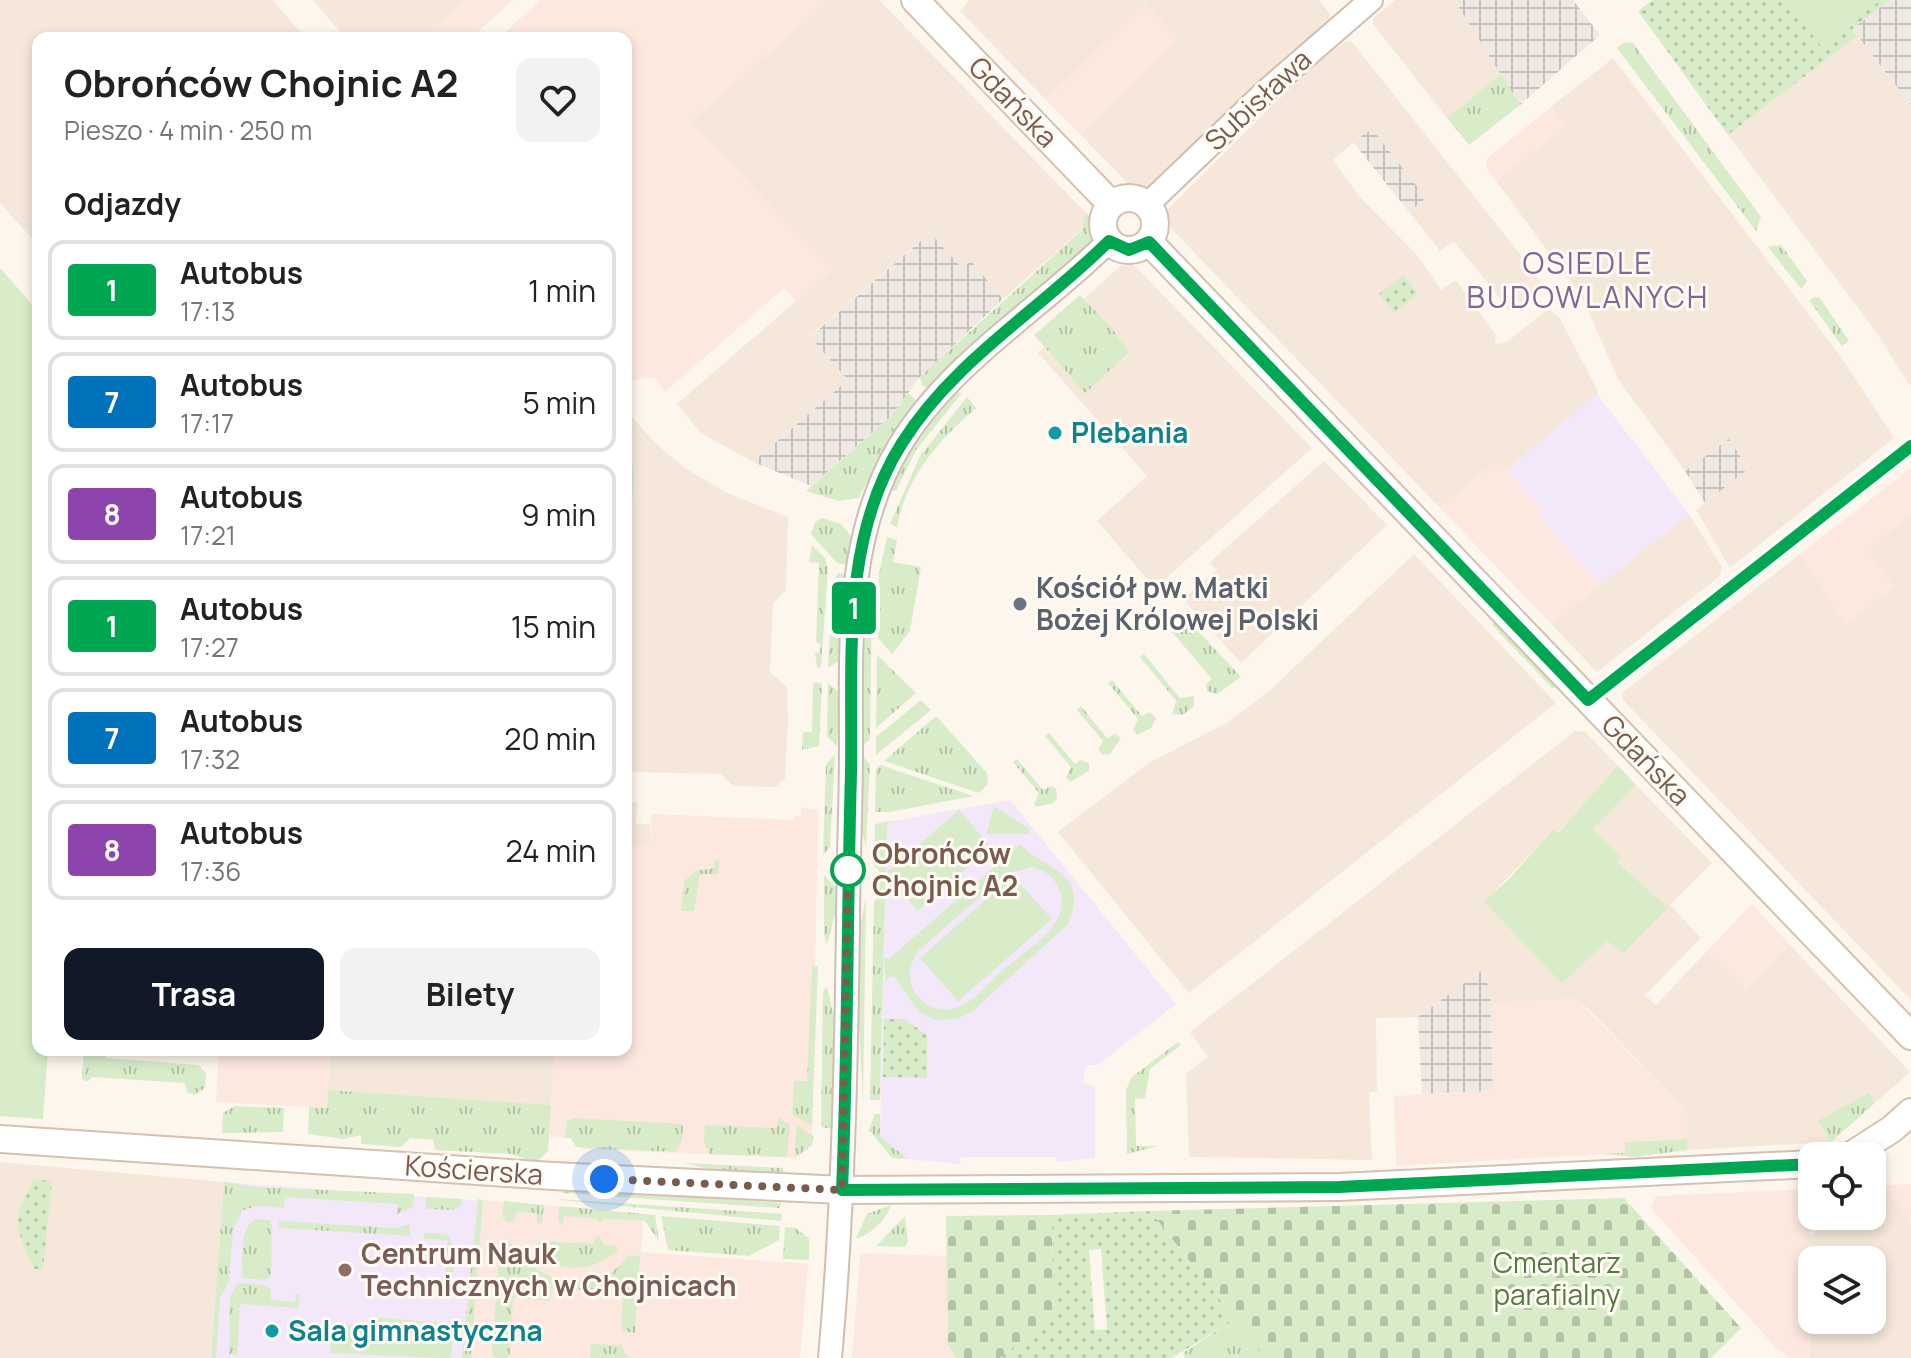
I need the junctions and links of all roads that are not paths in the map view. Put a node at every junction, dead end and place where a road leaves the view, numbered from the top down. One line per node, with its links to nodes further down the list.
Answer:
1 (915, 0): 3 (main road, Gdańska)
2 (1371, 0): 4 (street, Subisława)
3 (1111, 204): 4 (main road); 5 (main road)
4 (1147, 205): 6 (main road)
5 (1109, 241): 6 (main road); 12 (street)
6 (1149, 242): 7 (main road, Gdańska)
7 (1911, 1036)
8 (1911, 1112): 10 (main road)
9 (0, 1139): 12 (main road, Kościerska)
10 (1872, 1142)
11 (1798, 1165): 12 (main road, Kościerska)
12 (842, 1190): 13 (street)
13 (830, 1358)

